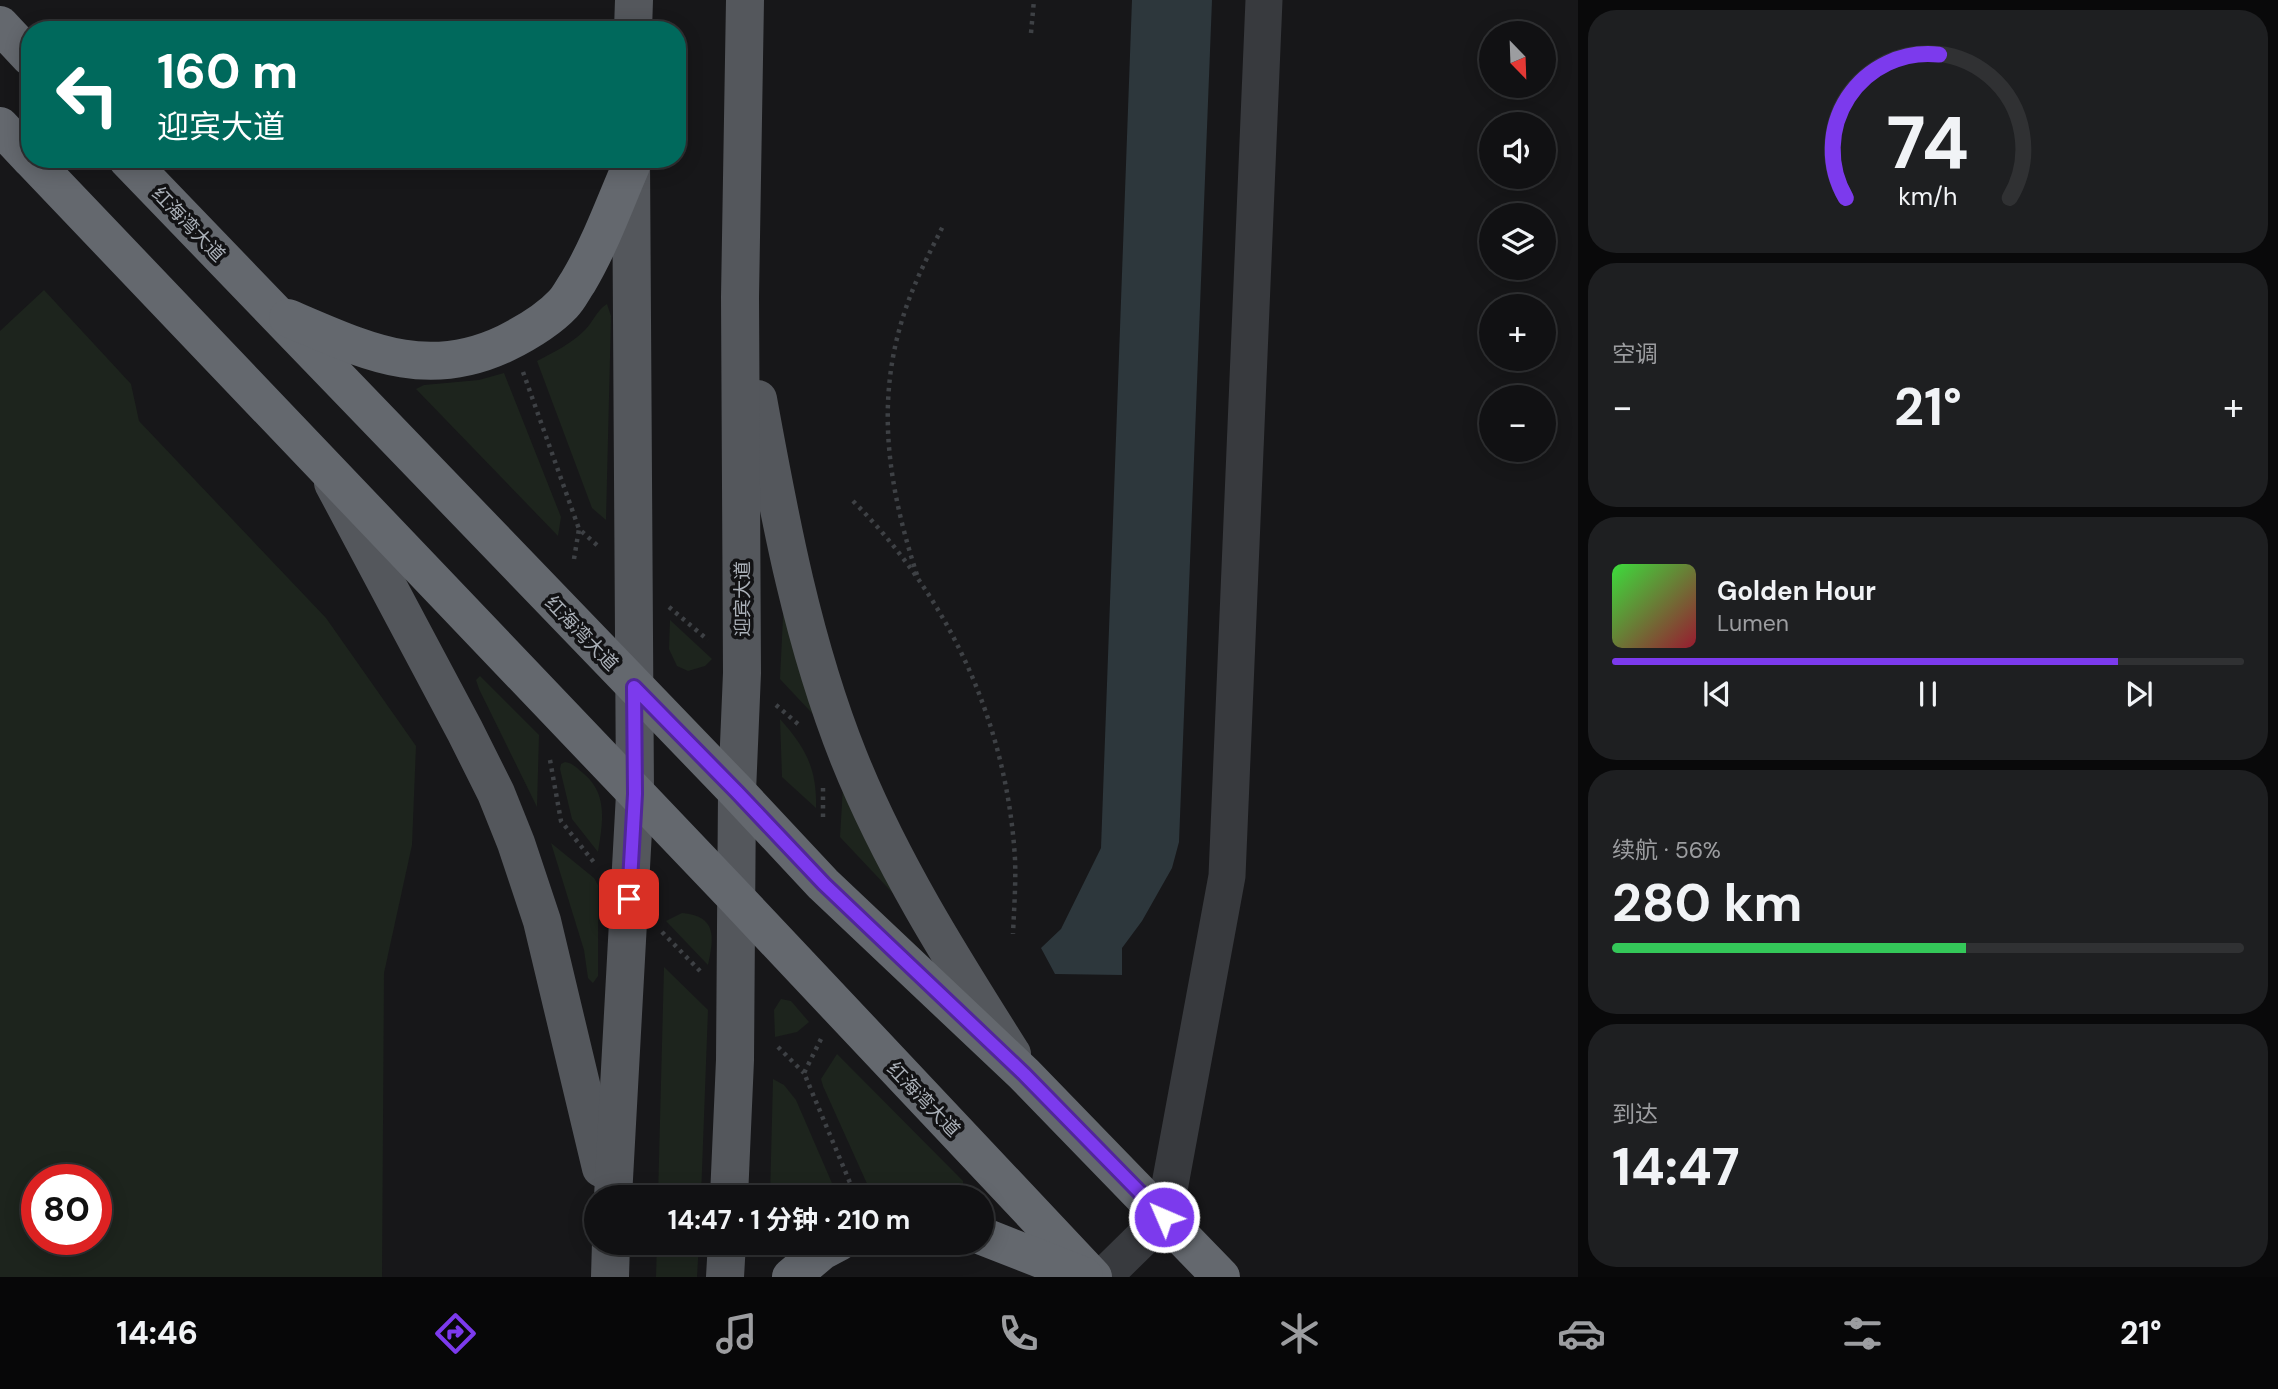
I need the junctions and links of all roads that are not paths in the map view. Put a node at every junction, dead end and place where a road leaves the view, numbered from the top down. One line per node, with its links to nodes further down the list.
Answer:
1 (634, 0): 4 (main road)
2 (745, 0): 13 (main road, 迎宾大道)
3 (1264, 0): 24 (street)
4 (633, 21)
5 (0, 25): 6 (highway)
6 (21, 47)
7 (0, 126): 8 (highway, 红海湾大道)
8 (21, 148)
9 (40, 168): 15 (highway, 红海湾大道)
10 (136, 168): 14 (highway, 红海湾大道)
11 (629, 168): 14 (highway)
12 (631, 168): 16 (main road)
13 (740, 297): 17 (main road, 迎宾大道); 20 (main road)
14 (275, 313): 16 (highway, 红海湾大道)
15 (325, 468): 18 (highway, 红海湾大道); 21 (main road)
16 (634, 687): 17 (highway, 红海湾大道); 18 (main road)
17 (737, 792): 19 (main road, 迎宾大道); 20 (highway, 红海湾大道)
18 (635, 794): 19 (highway, 红海湾大道); 22 (main road)
19 (736, 898): 23 (main road, 迎宾大道); 33 (highway, 红海湾大道)
20 (1024, 1074): 24 (highway, 红海湾大道)
21 (607, 1185)
22 (611, 1185)
23 (730, 1185)
24 (1164, 1217): 34 (street); 35 (highway, 红海湾大道)
25 (994, 1241): 32 (highway)
26 (611, 1255): 29 (main road)
27 (726, 1255): 30 (main road)
28 (817, 1255): 31 (highway)
29 (610, 1277)
30 (725, 1277)
31 (791, 1277)
32 (1086, 1277)
33 (1093, 1277)
34 (1103, 1277)
35 (1221, 1277)

